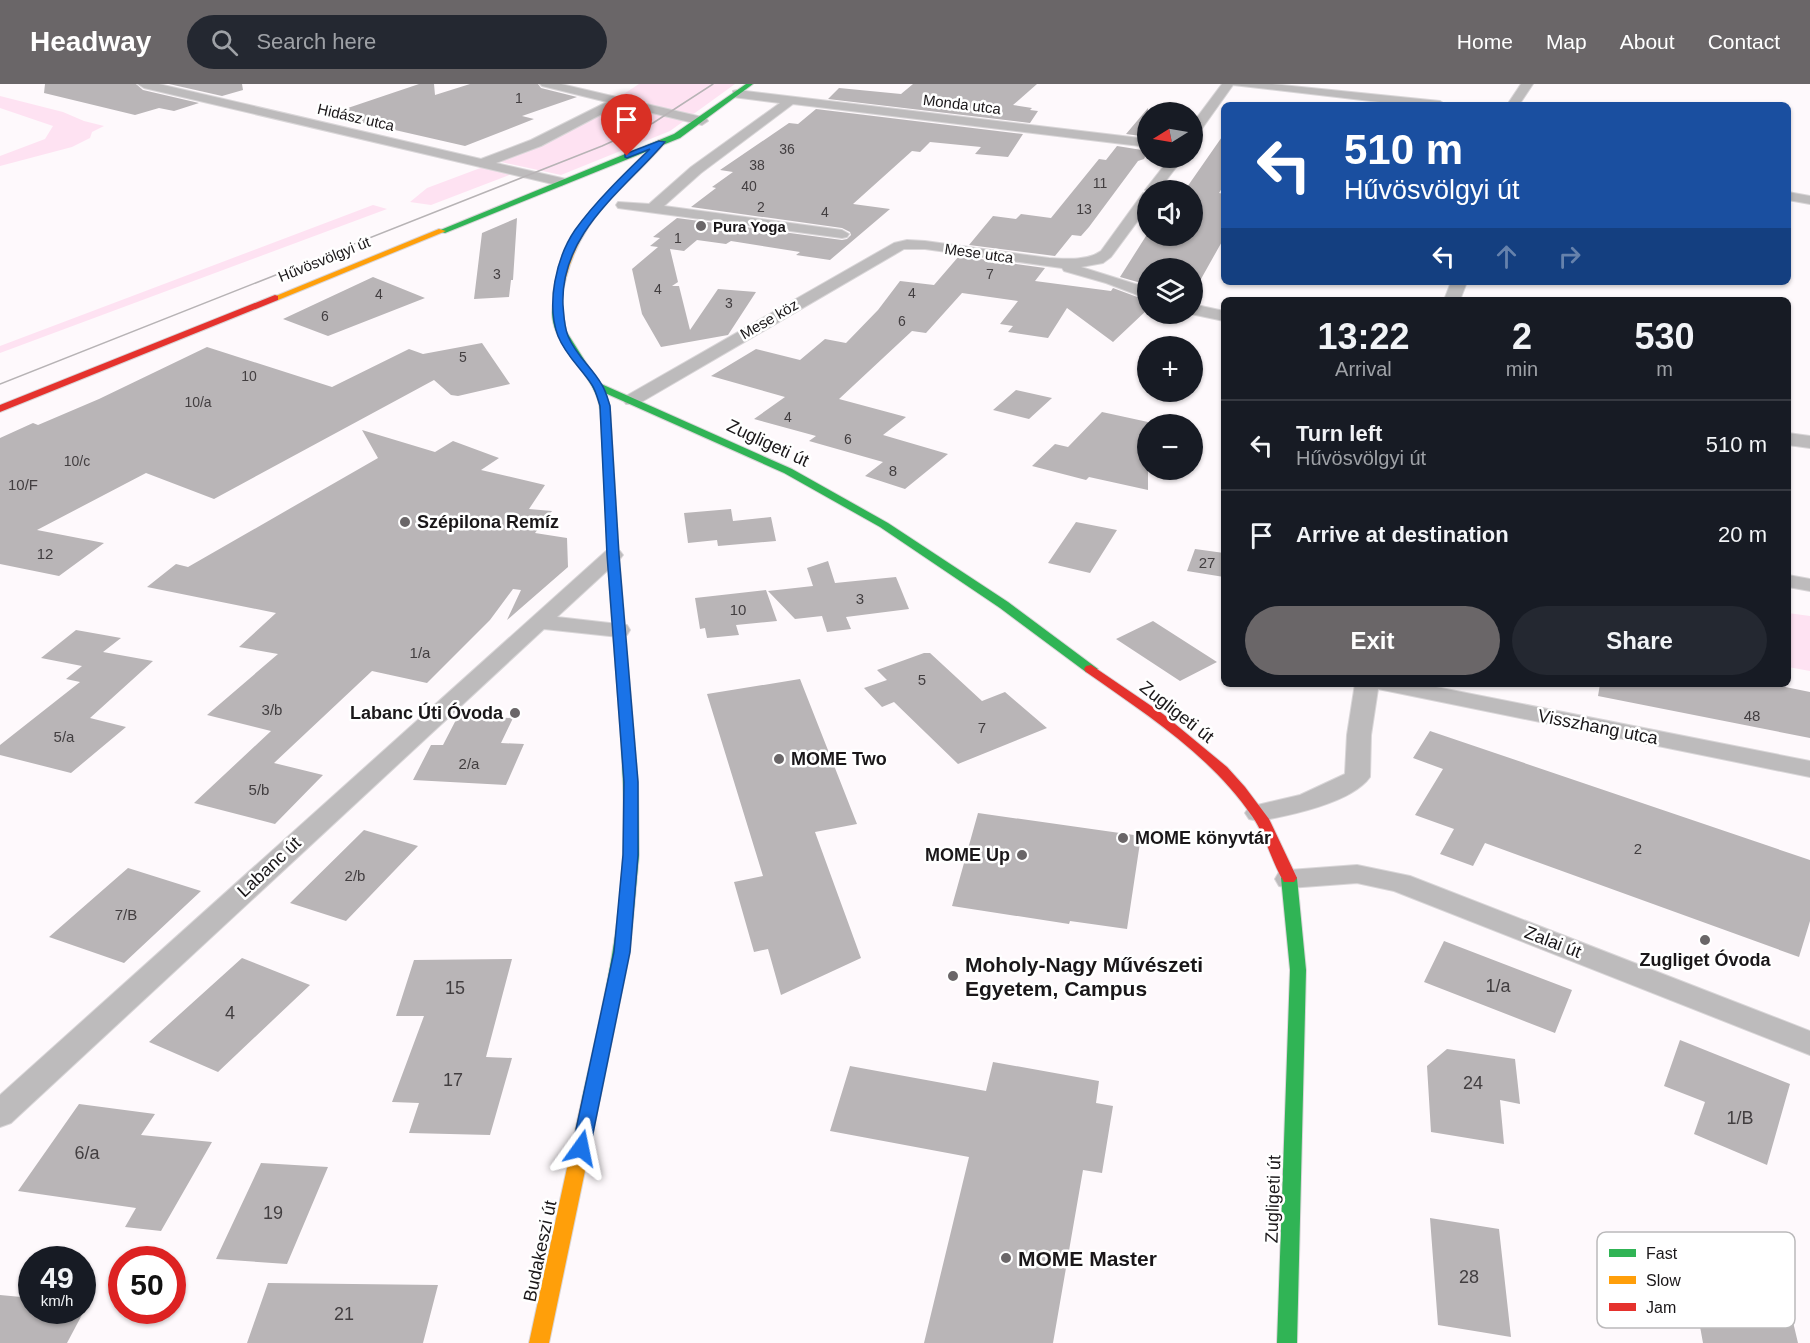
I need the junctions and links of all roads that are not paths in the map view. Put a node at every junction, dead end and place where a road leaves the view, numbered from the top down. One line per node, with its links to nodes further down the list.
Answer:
1 (144, 84): 17 (street, Hidász utca)
2 (546, 84): 9 (street)
3 (750, 84): 8 (main road)
4 (1228, 84): 13 (street)
5 (1238, 84): 11 (street)
6 (1527, 84): 12 (street)
7 (626, 87): 9 (street)
8 (737, 94): 10 (street, Monda utca); 14 (main road)
9 (614, 100): 14 (street); 17 (street)
10 (791, 100): 16 (street, Monda utca); 22 (street)
11 (1411, 102)
12 (1515, 102)
13 (1203, 119)
14 (702, 121): 15 (main road)
15 (662, 142): 18 (main road, Hűvösvölgyi út); 32 (main road, Budakeszi út)
16 (1137, 142)
17 (483, 163): 18 (street, Hidász utca)
18 (561, 182): 34 (main road, Hűvösvölgyi út)
19 (1791, 197): 20 (street)
20 (1810, 200)
21 (623, 205): 22 (street)
22 (653, 208): 24 (street)
23 (1137, 211): 26 (street)
24 (842, 234)
25 (908, 244): 27 (street, Mese utca); 33 (street, Mese köz)
26 (1098, 260): 27 (street, Mese utca); 28 (street)
27 (1050, 263): 28 (street, Mese utca)
28 (1112, 280): 29 (street, Mese utca)
29 (1137, 290)
30 (1203, 311): 31 (street)
31 (1221, 315)
32 (598, 386): 33 (main road, Zugligeti út); 38 (main road, Budakeszi út)
33 (632, 400): 35 (main road, Zugligeti út)
34 (0, 409)
35 (680, 421): 36 (main road); 49 (main road, Zugligeti út)
36 (650, 422)
37 (622, 430): 38 (main road)
38 (606, 437): 41 (main road, Budakeszi út)
39 (1791, 439): 40 (street)
40 (1810, 442)
41 (613, 555): 44 (street, Labanc út); 45 (main road, Budakeszi út)
42 (1791, 582): 43 (street)
43 (1810, 585)
44 (540, 622): 45 (street); 52 (street, Labanc út)
45 (619, 630): 53 (main road, Budakeszi út)
46 (1367, 687): 49 (street)
47 (1401, 687): 48 (street, Visszhang utca)
48 (1810, 769)
49 (1258, 813): 50 (main road, Zugligeti út)
50 (1289, 879): 51 (street, Zalai út); 54 (main road, Zugligeti út)
51 (1810, 1043)
52 (0, 1114)
53 (539, 1343)
54 (1287, 1343)

